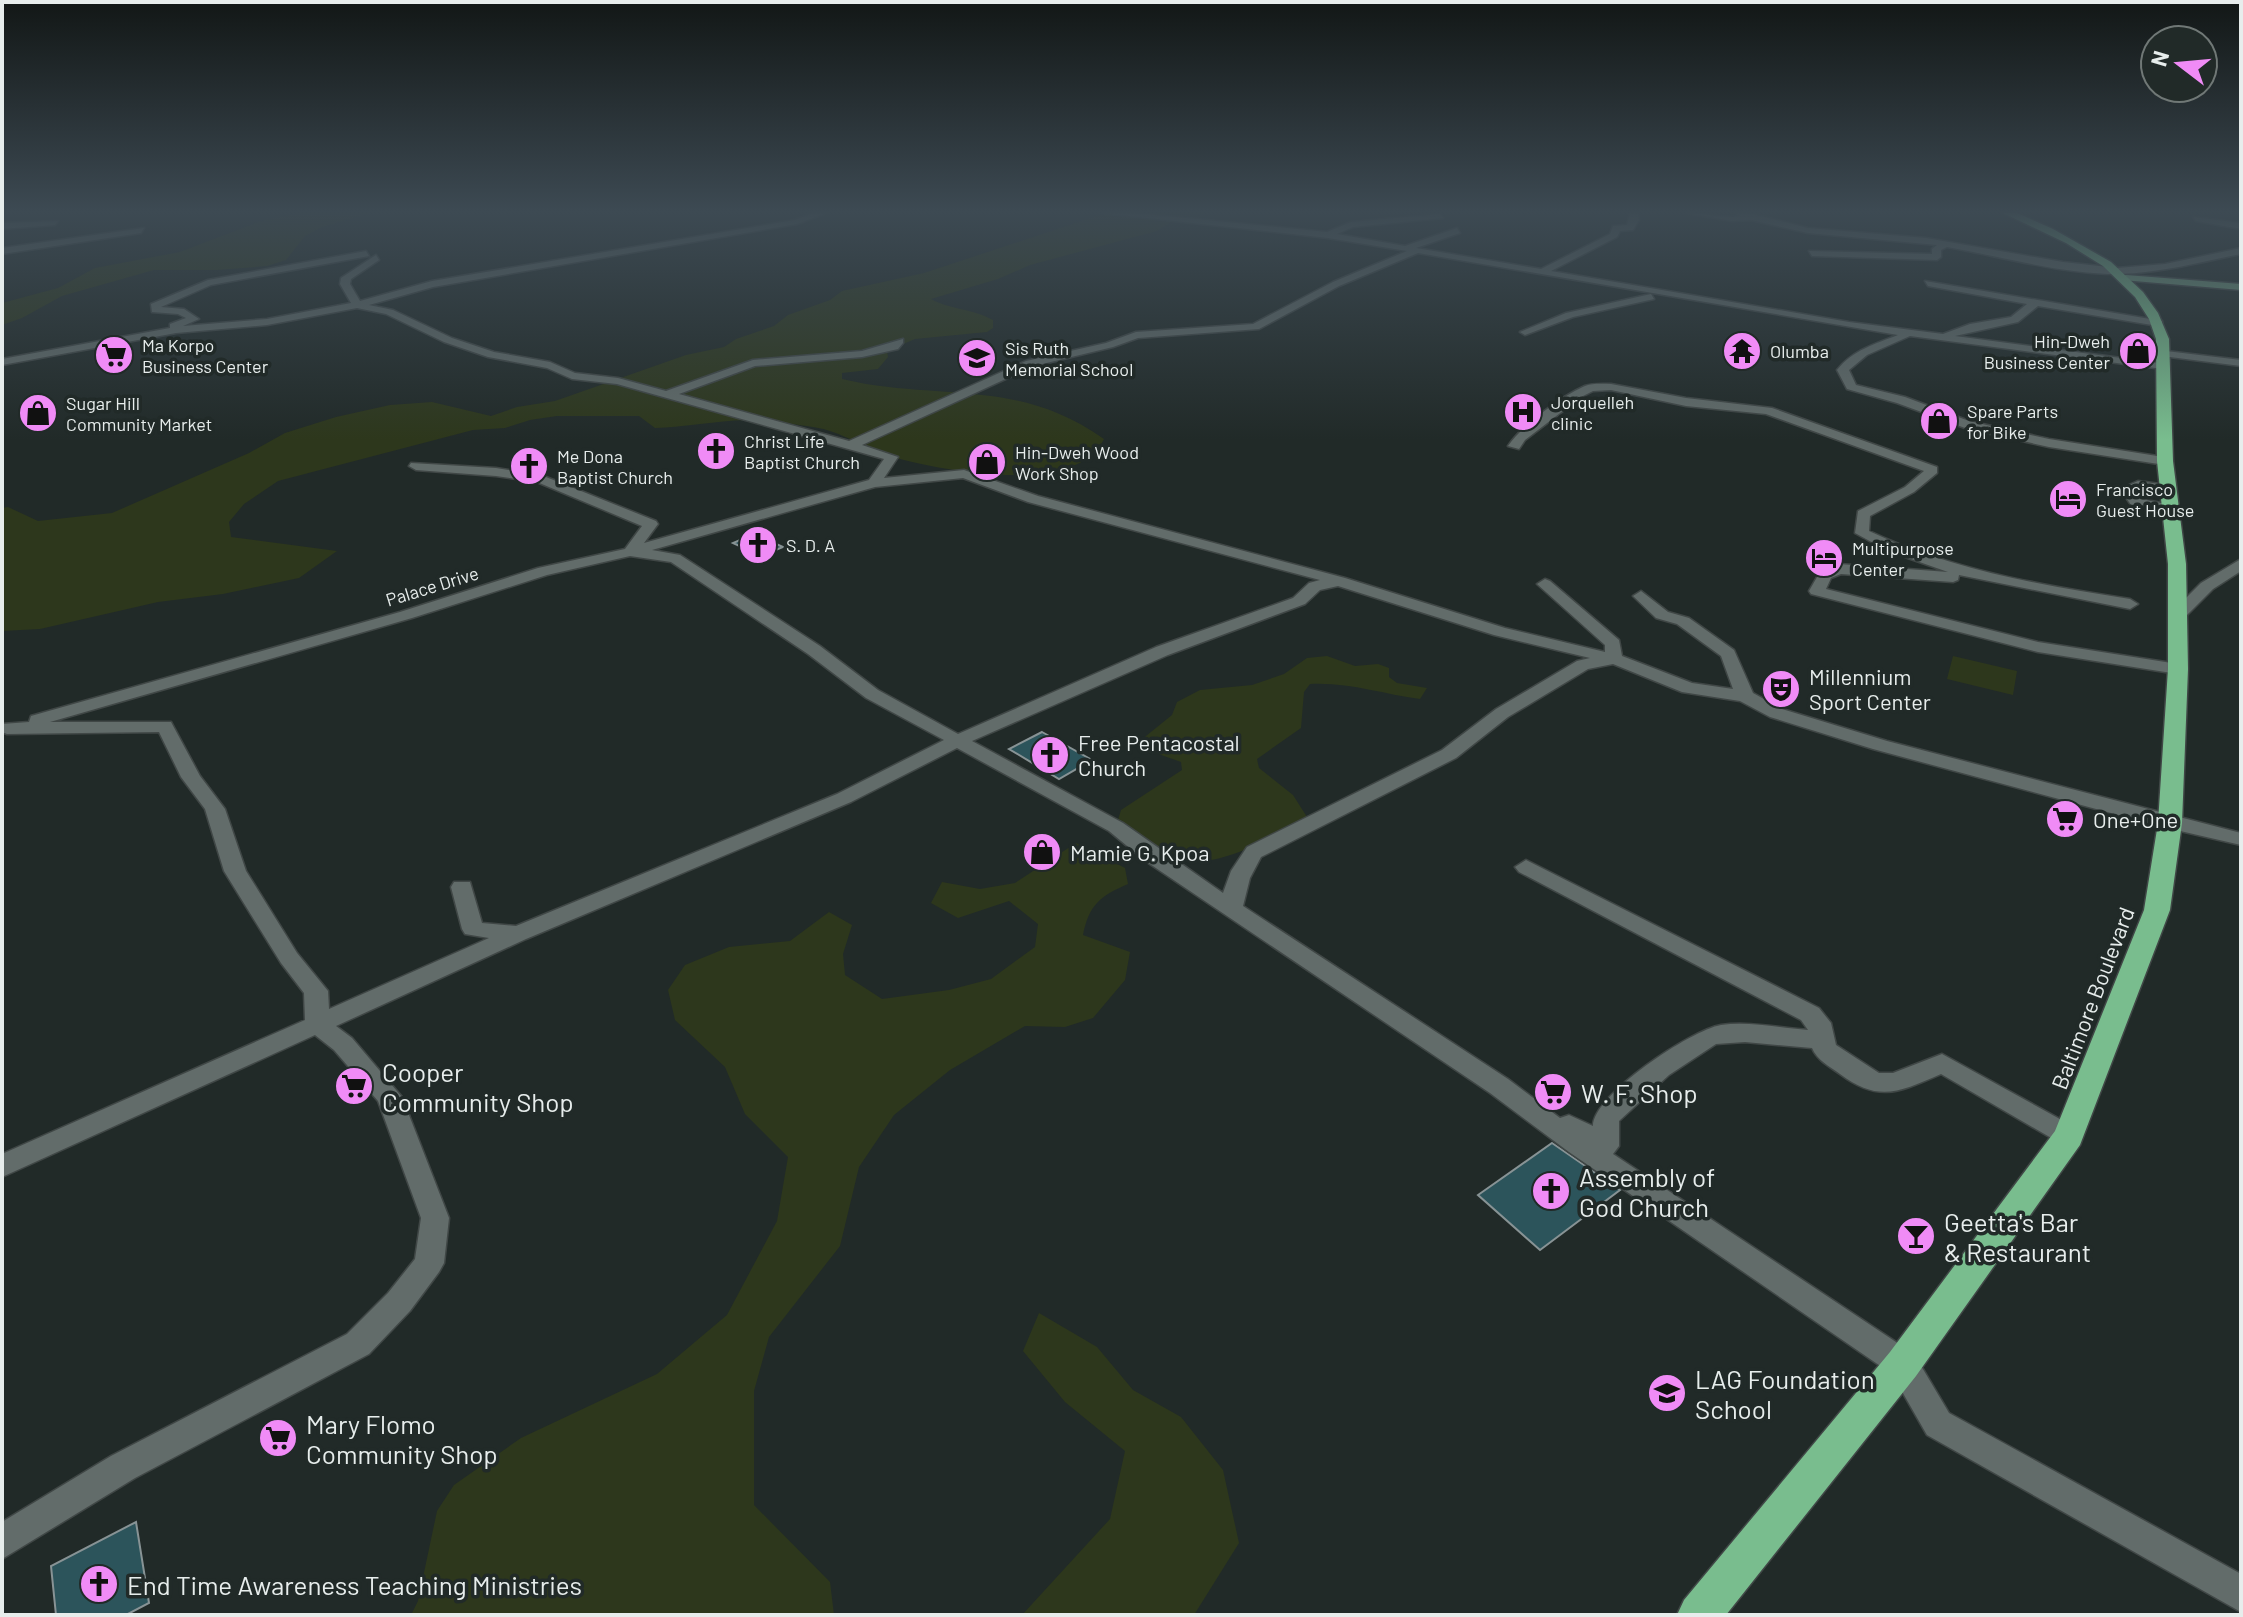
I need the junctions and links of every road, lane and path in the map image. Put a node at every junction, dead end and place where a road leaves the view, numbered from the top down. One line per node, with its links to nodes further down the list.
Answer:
1 (191, 288): 13 (street)
2 (348, 288): 10 (street)
3 (416, 288): 10 (street)
4 (1328, 288): 21 (street)
5 (1635, 288): 8 (street)
6 (1958, 288): 9 (street)
7 (2135, 288): 11 (highway, Baltimore Boulevard)
8 (1666, 294): 12 (street); 14 (street)
9 (2032, 302): 11 (street); 15 (street)
10 (357, 305): 13 (street); 20 (street)
11 (2158, 323): 17 (highway, Baltimore Boulevard)
12 (1525, 332)
13 (156, 333): 18 (street)
14 (1908, 333): 15 (street); 23 (street)
15 (1945, 337): 17 (street)
16 (899, 341): 20 (street)
17 (2164, 360): 19 (street); 23 (highway, Baltimore Boulevard)
18 (2, 362)
19 (2241, 363)
20 (666, 395): 21 (street)
21 (851, 445): 25 (street)
22 (1514, 446): 29 (street)
23 (2165, 461): 33 (highway, Baltimore Boulevard)
24 (416, 466): 26 (street)
25 (874, 483): 26 (street, Palace Drive); 28 (street, Palace Drive)
26 (630, 552): 37 (street, Palace Drive); 38 (street)
27 (2241, 564): 33 (street)
28 (1340, 581): 34 (street, Palace Drive); 38 (street)
29 (2009, 583): 32 (street); 35 (street)
30 (1545, 584): 34 (street)
31 (1641, 596): 36 (street)
32 (2130, 604)
33 (2177, 616): 35 (highway, Baltimore Boulevard)
34 (1614, 659): 36 (street, Palace Drive); 42 (street)
35 (2178, 669): 39 (highway, Baltimore Boulevard)
36 (1745, 696): 39 (street, Palace Drive)
37 (4, 728): 45 (street)
38 (957, 741): 42 (street); 44 (street)
39 (2170, 823): 40 (street, Palace Drive); 48 (highway, Baltimore Boulevard)
40 (2241, 839)
41 (1526, 867): 46 (street)
42 (1179, 870): 47 (street)
43 (462, 887): 44 (street)
44 (518, 934): 45 (street)
45 (317, 1024): 49 (street); 51 (street)
46 (1821, 1039): 47 (street); 48 (street)
47 (1499, 1086): 50 (street)
48 (2069, 1136): 50 (highway, Baltimore Boulevard)
49 (2, 1166)
50 (1903, 1364): 52 (street); 53 (highway, Baltimore Boulevard)
51 (2, 1542)
52 (2241, 1594)
53 (1699, 1615)

